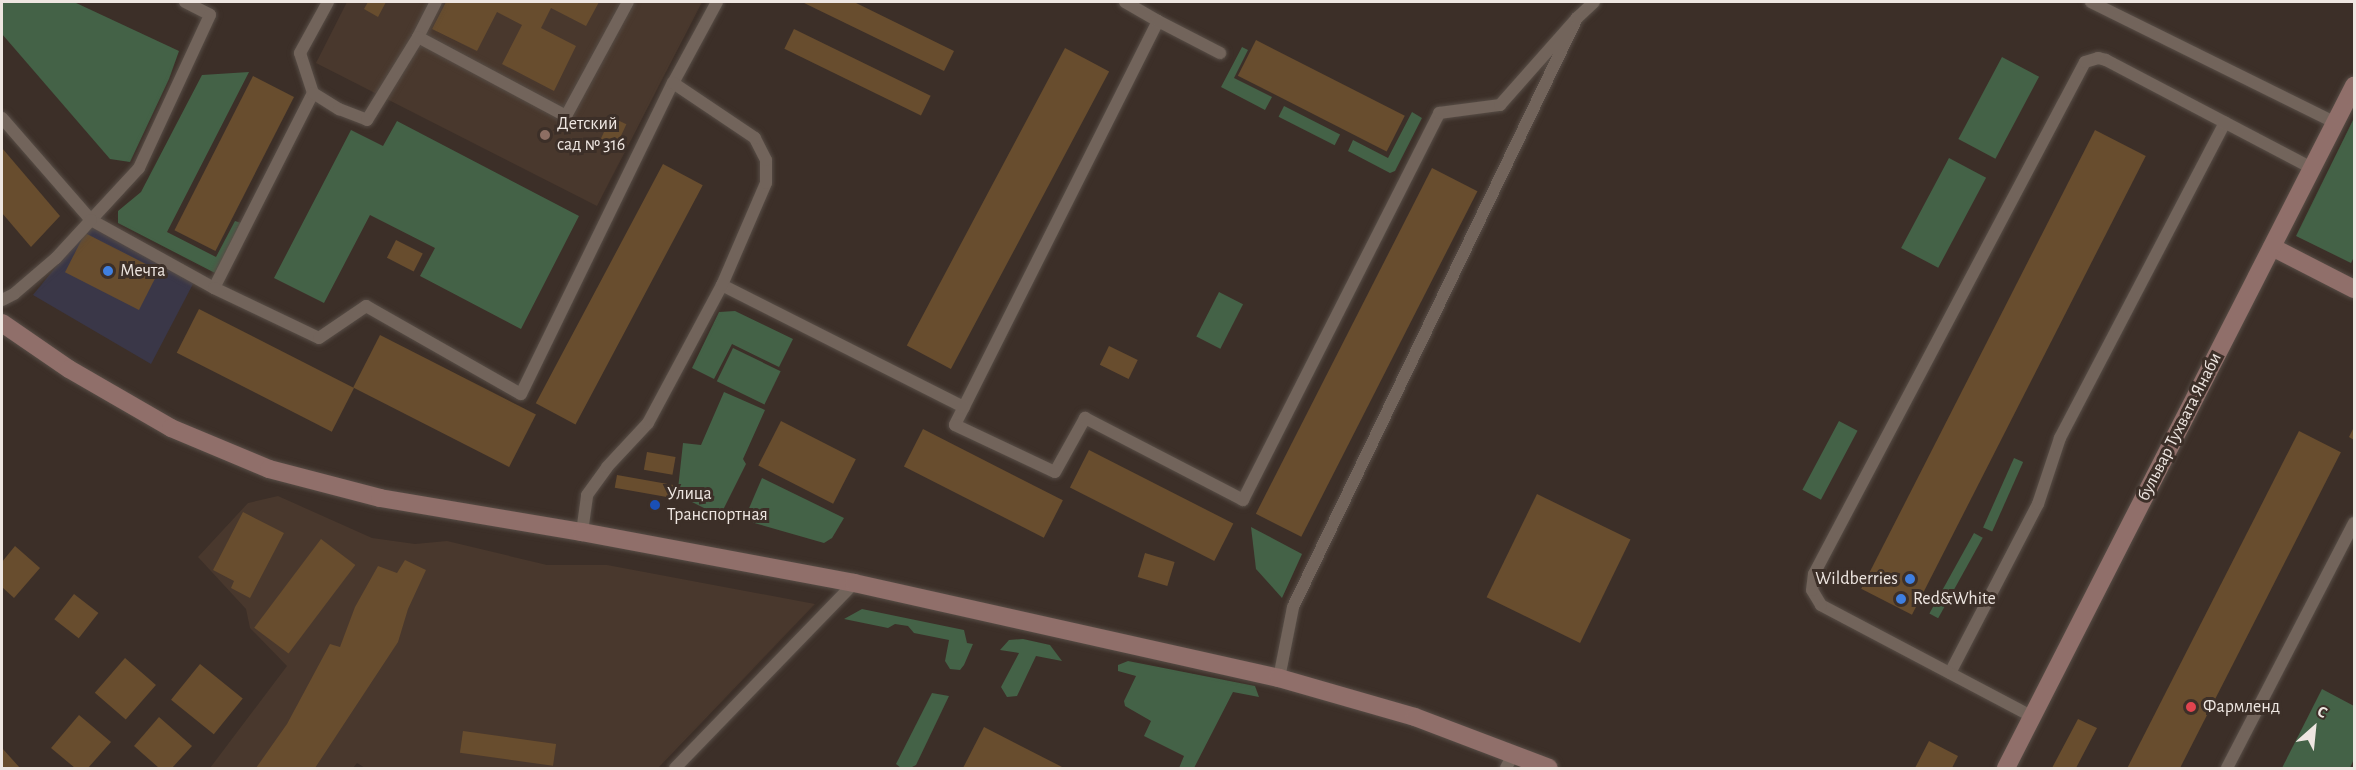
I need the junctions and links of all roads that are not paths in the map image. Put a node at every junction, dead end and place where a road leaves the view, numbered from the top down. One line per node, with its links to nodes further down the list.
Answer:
1 (185, 2): 20 (lane)
2 (328, 2): 15 (lane)
3 (436, 2): 11 (lane)
4 (628, 2): 11 (lane)
5 (717, 2): 13 (lane)
6 (1125, 2): 10 (lane)
7 (1594, 2): 9 (lane)
8 (2091, 2): 18 (lane)
9 (1577, 18): 27 (lane); 32 (lane)
10 (1158, 21): 12 (lane); 27 (lane)
11 (418, 37): 15 (lane)
12 (1220, 53)
13 (673, 83): 22 (lane); 23 (lane)
14 (2355, 86): 18 (street, бульвар Тухвата Янаби)
15 (313, 93): 23 (lane)
16 (2, 118): 20 (lane)
17 (2225, 122): 19 (lane); 31 (lane); 31 (lane)
18 (2336, 123): 19 (street, бульвар Тухвата Янаби)
19 (2312, 168): 21 (street, бульвар Тухвата Янаби)
20 (92, 220): 23 (lane); 25 (lane)
21 (2272, 247): 24 (street); 33 (street, бульвар Тухвата Янаби)
22 (722, 285): 27 (lane); 29 (lane)
23 (214, 288)
24 (2355, 289)
25 (2, 300)
26 (2, 323): 29 (street)
27 (964, 407)
28 (2355, 524): 38 (lane)
29 (582, 532): 30 (street)
30 (854, 583): 32 (street); 35 (lane)
31 (1950, 673): 33 (lane)
32 (1279, 678): 34 (street)
33 (2033, 717): 37 (street, бульвар Тухвата Янаби)
34 (1509, 761): 36 (street)
35 (675, 768)
36 (1550, 768)
37 (2006, 768)
38 (2227, 768)

